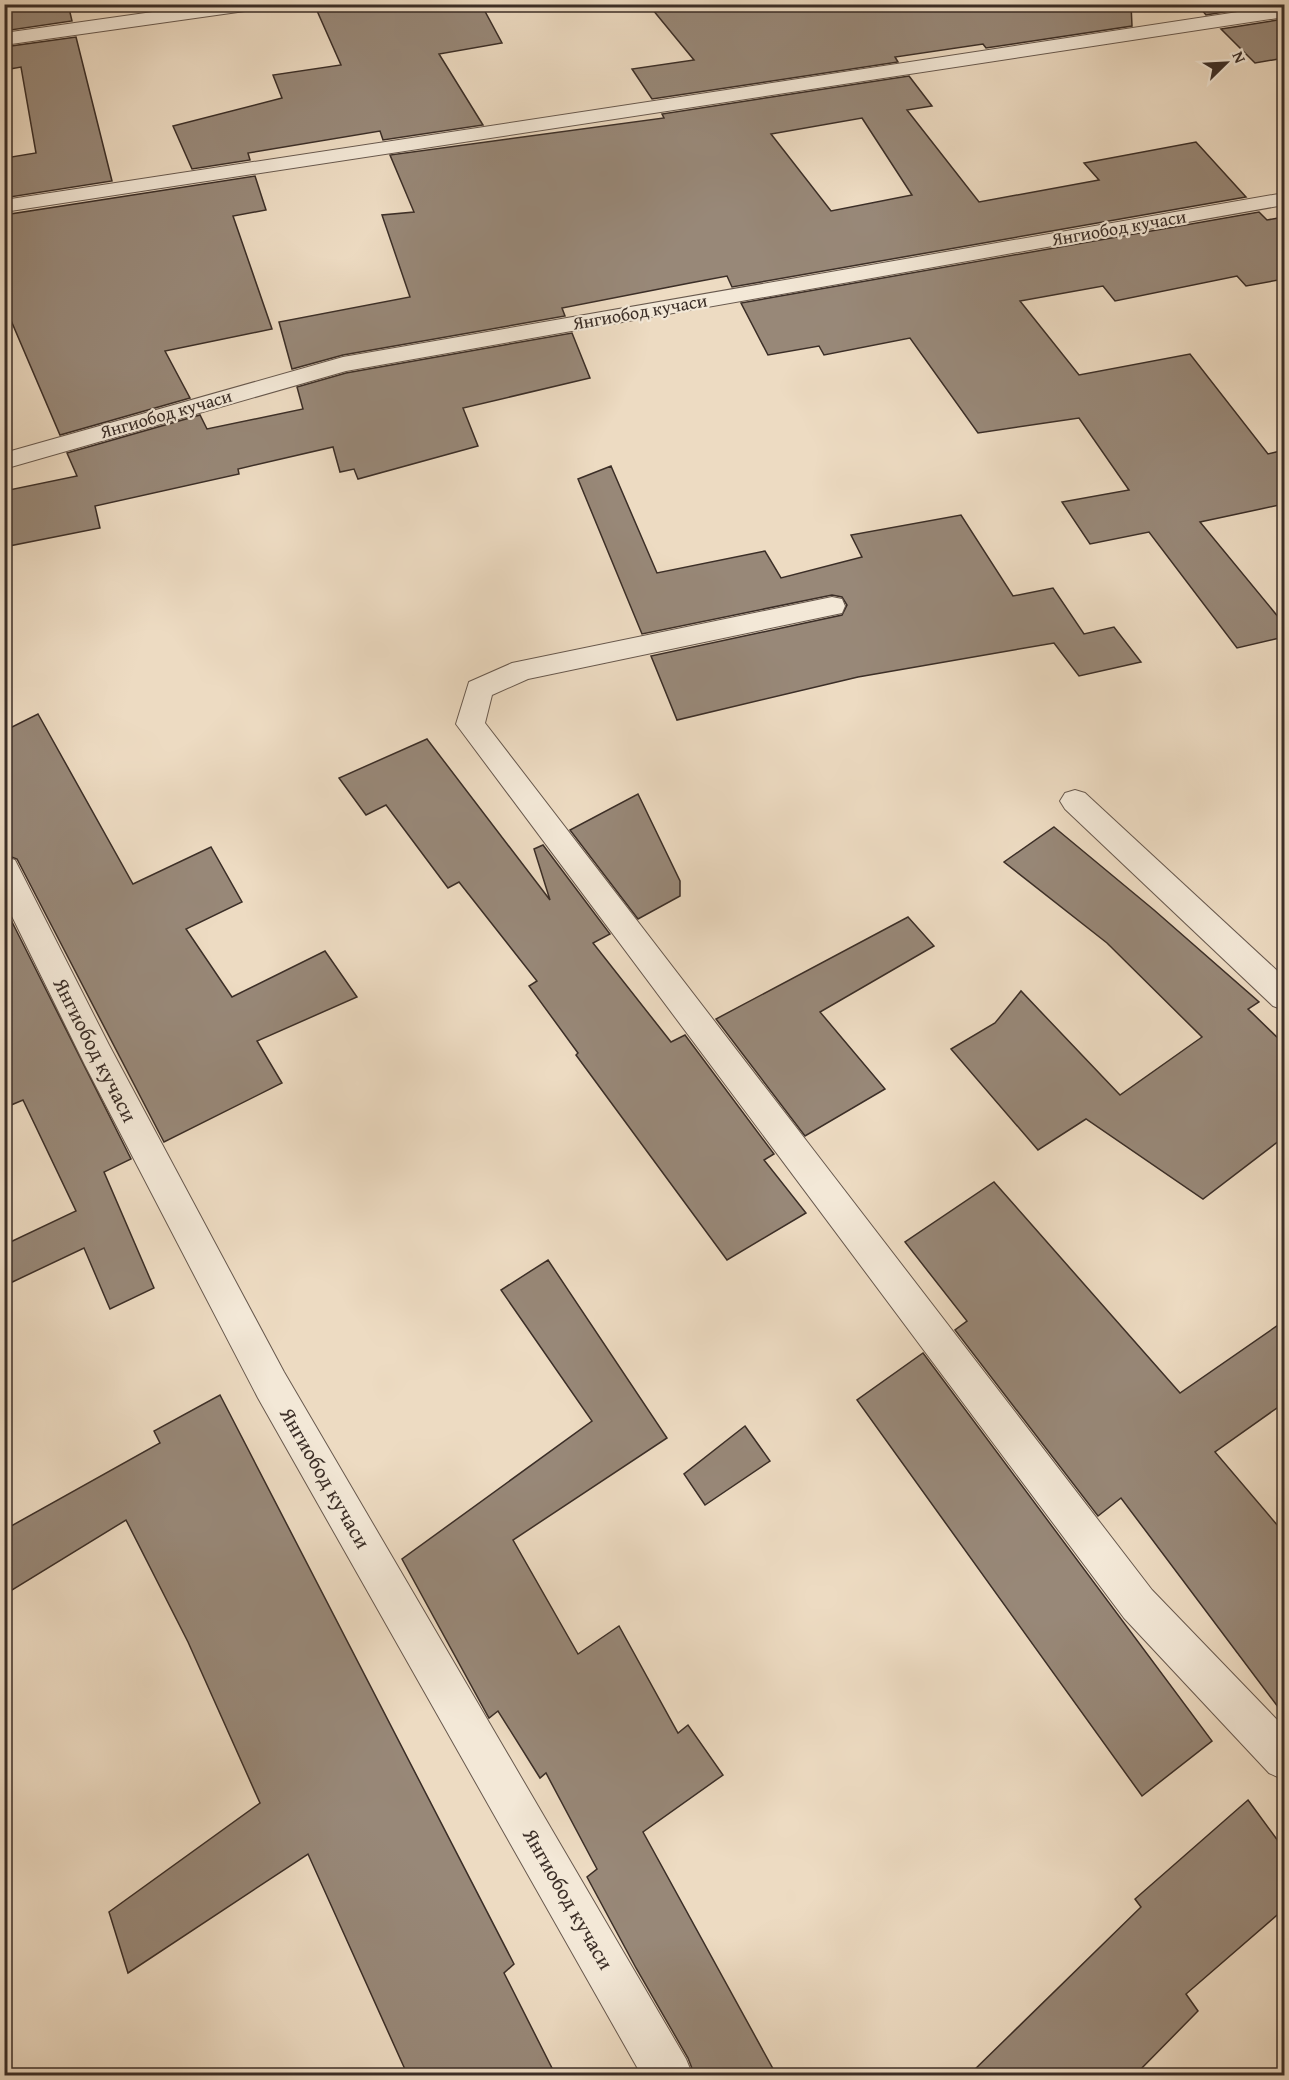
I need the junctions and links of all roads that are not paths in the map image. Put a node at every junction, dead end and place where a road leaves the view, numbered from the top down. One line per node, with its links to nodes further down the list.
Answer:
1 (252, 4): 3 (street)
2 (1284, 11): 5 (street)
3 (4, 39)
4 (1284, 199): 6 (street, Янгиобод кучаси)
5 (4, 206)
6 (4, 461)
7 (832, 606): 11 (street)
8 (1075, 801): 10 (street)
9 (4, 868): 12 (street, Янгиобод кучаси)
10 (1284, 997)
11 (1284, 1758)
12 (669, 2076)

